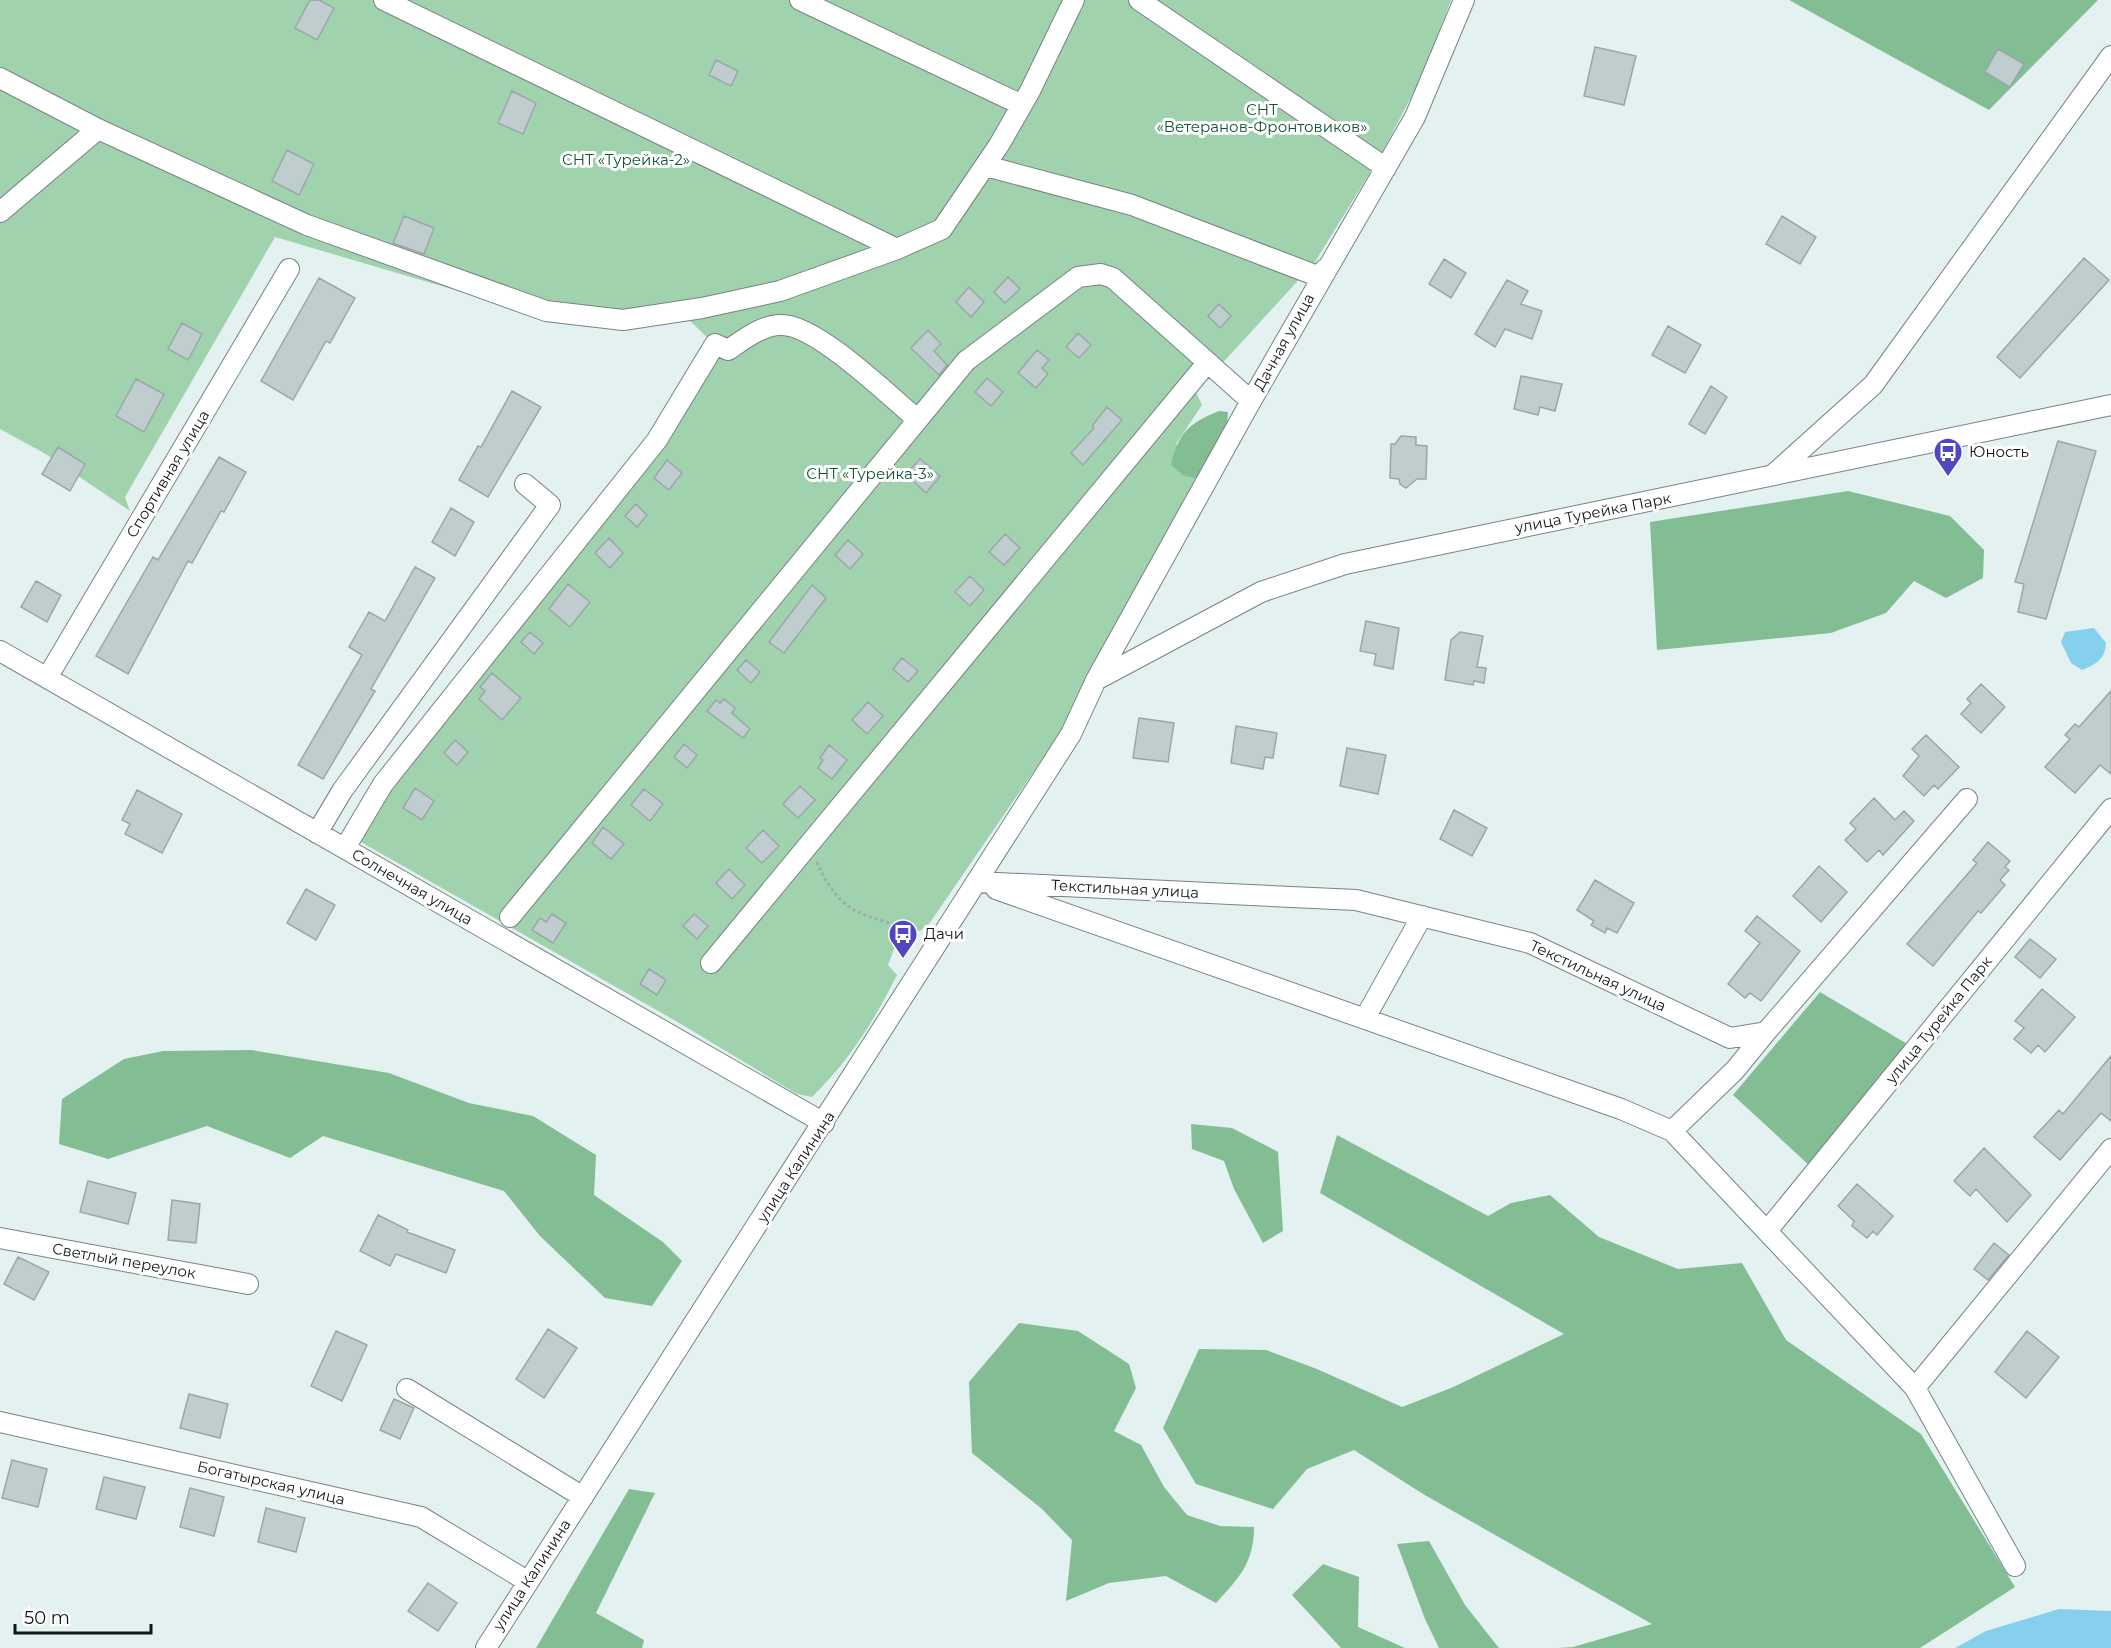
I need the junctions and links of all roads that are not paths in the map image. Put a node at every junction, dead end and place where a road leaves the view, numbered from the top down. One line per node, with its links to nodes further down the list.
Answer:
1 (384, 0): 13 (street)
2 (800, 0): 8 (street)
3 (1074, 0): 8 (street)
4 (1139, 0): 11 (street)
5 (1464, 0): 11 (street, Дачная улица)
6 (2111, 56): 20 (street)
7 (0, 78): 9 (street)
8 (1022, 105): 10 (street)
9 (98, 129): 12 (street); 13 (street)
10 (987, 166): 13 (street); 15 (street)
11 (1386, 168): 15 (street, Дачная улица)
12 (0, 212)
13 (897, 249)
14 (289, 269): 23 (street, Спортивная улица)
15 (1325, 269): 17 (street, Дачная улица)
16 (1207, 363): 17 (street); 19 (street); 32 (street)
17 (1251, 401): 24 (street, Дачная улица)
18 (2111, 405): 20 (street, улица Турейка Парк)
19 (918, 419): 28 (street); 30 (street)
20 (1774, 474): 24 (street, улица Турейка Парк)
21 (525, 484): 27 (street)
22 (0, 651): 23 (street, Солнечная улица)
23 (47, 678): 27 (street, Солнечная улица)
24 (1096, 680): 29 (street, улица Калинина)
25 (1967, 799): 34 (street)
26 (2111, 809): 38 (street, улица Турейка Парк)
27 (317, 832): 28 (street, Солнечная улица)
28 (345, 848): 35 (street, Солнечная улица)
29 (977, 882): 31 (street, Текстильная улица); 33 (street); 35 (street, улица Калинина)
30 (510, 916)
31 (1422, 916): 33 (street); 34 (street, Текстильная улица)
32 (711, 963)
33 (1365, 1018): 36 (street)
34 (1766, 1032): 36 (street)
35 (824, 1123): 44 (street, улица Калинина)
36 (1672, 1131): 38 (street)
37 (2111, 1149): 41 (street)
38 (1767, 1231): 41 (street)
39 (0, 1238): 40 (street, Светлый переулок)
40 (248, 1284)
41 (1916, 1388): 45 (street)
42 (407, 1389): 44 (street)
43 (0, 1422): 46 (street, Богатырская улица)
44 (583, 1497): 46 (street, улица Калинина)
45 (2015, 1566)
46 (527, 1581): 47 (street, улица Калинина)
47 (486, 1648)

